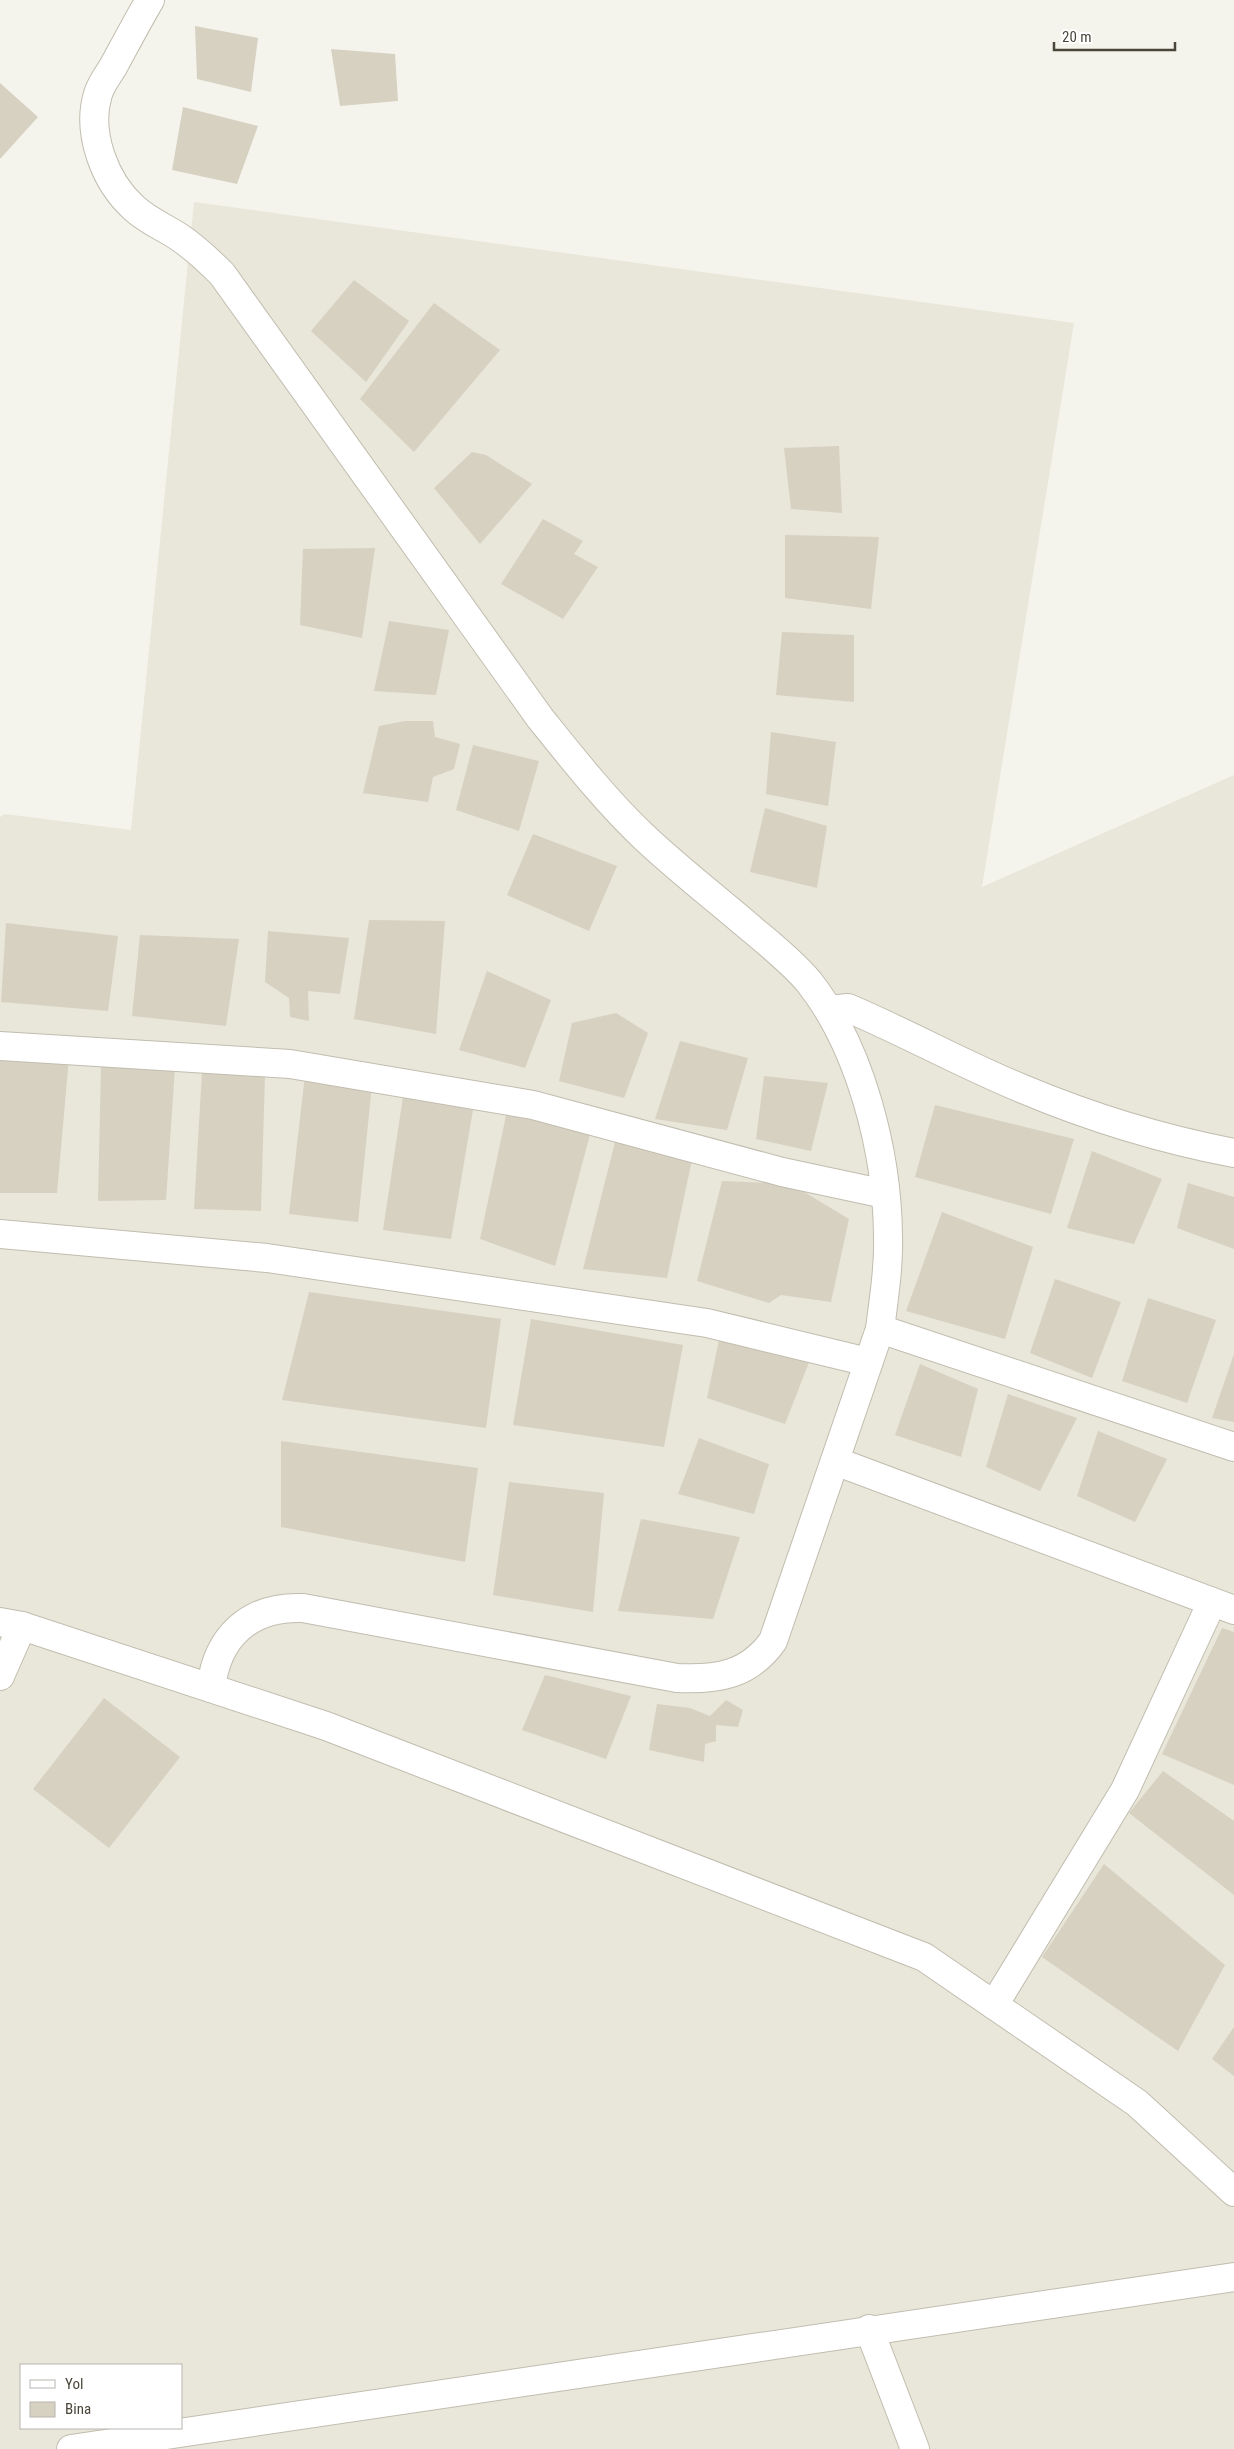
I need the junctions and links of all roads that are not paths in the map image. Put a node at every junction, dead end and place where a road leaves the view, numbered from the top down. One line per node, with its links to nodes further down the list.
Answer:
1 (150, 0): 2 (street)
2 (830, 1010): 4 (street); 5 (street)
3 (0, 1046): 5 (street)
4 (1234, 1153)
5 (886, 1194): 7 (street)
6 (0, 1234): 8 (street)
7 (880, 1329): 8 (street); 9 (street)
8 (868, 1362): 10 (street)
9 (1234, 1447)
10 (834, 1461): 11 (street); 14 (street)
11 (1223, 1606): 15 (street)
12 (11, 1624): 13 (street); 14 (street)
13 (0, 1676)
14 (210, 1688): 15 (street)
15 (994, 2005): 16 (street)
16 (1234, 2192)
17 (1234, 2277): 18 (street)
18 (869, 2329): 19 (street); 20 (street)
19 (72, 2449)
20 (915, 2449)

